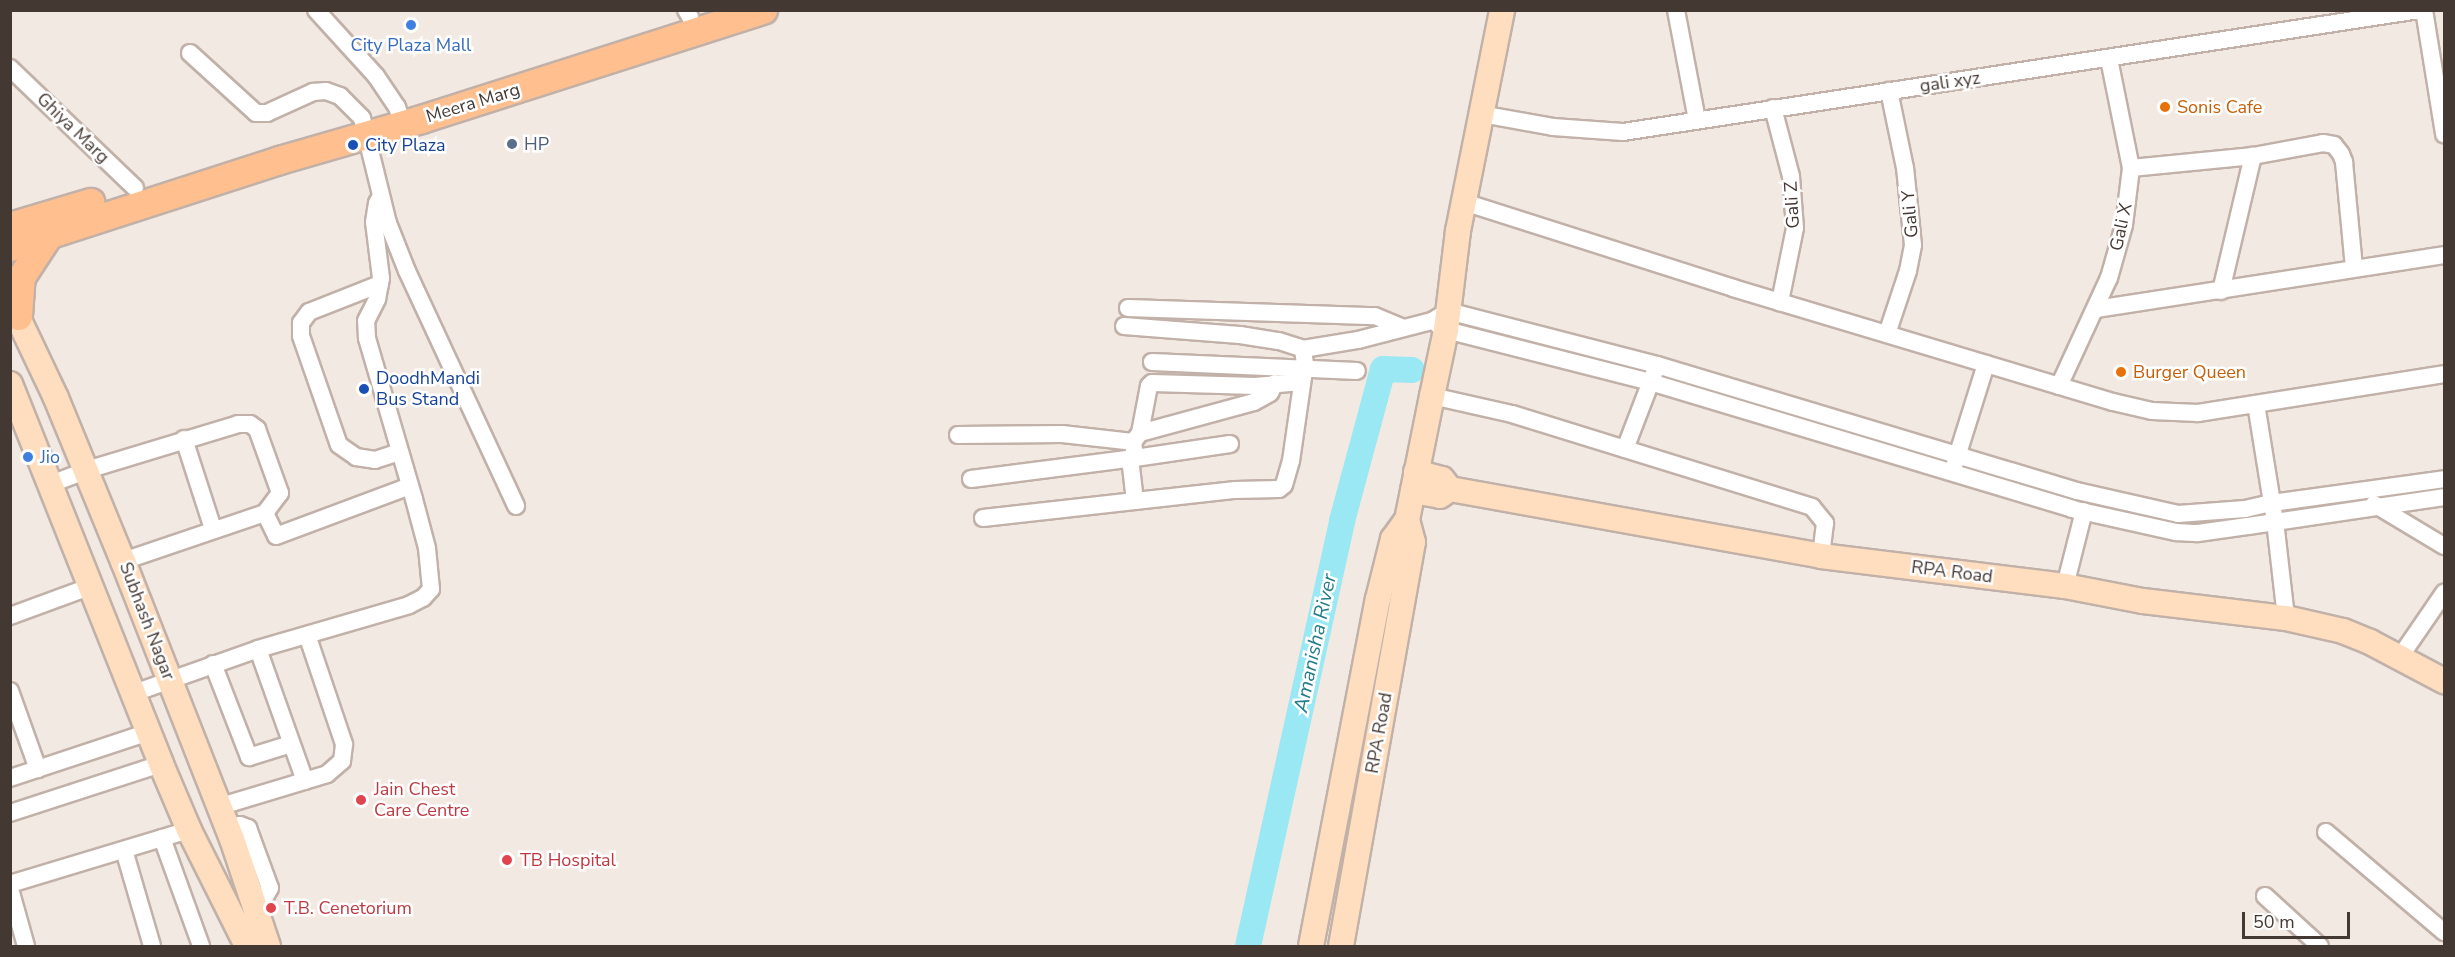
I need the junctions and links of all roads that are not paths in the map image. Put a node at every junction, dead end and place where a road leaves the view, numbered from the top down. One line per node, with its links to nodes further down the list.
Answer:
1 (316, 10): 16 (street)
2 (763, 10): 16 (main road, Meera Marg)
3 (1502, 10): 15 (street)
4 (1676, 10): 17 (street)
5 (2419, 10): 8 (street, gali xyz)
6 (2424, 10): 14 (street)
7 (695, 13): 16 (main road, Meera Marg)
8 (2316, 18): 10 (street, gali xyz)
9 (190, 53): 18 (street)
10 (2109, 59): 12 (street, gali xyz); 21 (street, Gali X)
11 (10, 68): 22 (street, Ghiya Marg)
12 (1889, 91): 13 (street, gali xyz); 39 (street, Gali Y)
13 (1773, 108): 17 (street, gali xyz); 32 (street, Gali Z)
14 (2443, 113): 19 (street)
15 (1481, 114): 17 (street, gali xyz); 24 (street)
16 (400, 115): 18 (main road, Meera Marg)
17 (1697, 120)
18 (365, 127): 22 (main road, Meera Marg); 23 (street); 26 (main road, Meera Marg)
19 (2445, 134)
20 (2253, 156): 21 (street); 29 (street); 31 (street)
21 (2131, 168): 35 (street, Gali X)
22 (135, 188): 25 (main road, Meera Marg)
23 (381, 196): 30 (street); 72 (street)
24 (1464, 202): 32 (street); 36 (street)
25 (10, 226)
26 (49, 234): 27 (main road, Meera Marg); 34 (main road)
27 (10, 247)
28 (2445, 255): 29 (street)
29 (2354, 268): 31 (street)
30 (380, 284): 59 (street); 59 (street)
31 (2221, 291): 35 (street)
32 (1780, 302): 39 (street)
33 (1128, 308): 38 (street)
34 (14, 309): 61 (street, Subhash Nagar)
35 (2096, 309): 50 (street, Gali X)
36 (1442, 321): 38 (street); 43 (street); 47 (street); 51 (street)
37 (1124, 326): 40 (street)
38 (1403, 328): 40 (street)
39 (1887, 334): 42 (street)
40 (1303, 349): 46 (street)
41 (1152, 362): 46 (street)
42 (1986, 364): 50 (street); 60 (street)
43 (1657, 365): 47 (street); 60 (street)
44 (1357, 371): 46 (street)
45 (2445, 374): 52 (street)
46 (1303, 375): 48 (street); 70 (street)
47 (1650, 382): 58 (street); 62 (street)
48 (1275, 383): 57 (street); 57 (street)
49 (10, 384): 53 (street)
50 (2058, 386): 52 (street)
51 (1432, 396): 58 (street); 65 (street)
52 (2256, 404): 71 (street)
53 (17, 415): 66 (street)
54 (957, 435): 57 (street)
55 (184, 439): 61 (street); 76 (street); 81 (street)
56 (1230, 444): 57 (street)
57 (1135, 448): 63 (street); 70 (street)
58 (1625, 449): 83 (street)
59 (400, 453): 67 (street)
60 (1957, 455): 62 (street); 74 (street)
61 (87, 470): 66 (street); 84 (street, Subhash Nagar)
62 (1952, 473): 75 (street)
63 (971, 479)
64 (2445, 479): 68 (street)
65 (1415, 482): 78 (street); 83 (street, RPA Road)
66 (51, 484): 85 (street)
67 (410, 486): 76 (street); 90 (street)
68 (2356, 491): 71 (street); 73 (street)
69 (2445, 497): 73 (street)
70 (1135, 501): 77 (street)
71 (2272, 502): 74 (street); 79 (street)
72 (516, 506)
73 (2377, 506): 79 (street); 82 (street)
74 (2156, 510): 80 (street)
75 (2084, 512): 80 (street); 86 (street)
76 (265, 513): 81 (street)
77 (983, 518)
78 (1407, 520): 119 (street); 120 (street, RPA Road)
79 (2275, 520): 80 (street); 89 (street)
80 (2152, 528)
81 (213, 529): 84 (street)
82 (2445, 546)
83 (1821, 556): 86 (street, RPA Road)
84 (123, 561): 94 (street, Subhash Nagar)
85 (92, 586): 88 (street); 97 (street)
86 (2066, 586): 89 (street, RPA Road)
87 (2445, 593): 92 (street)
88 (10, 616)
89 (2286, 618): 92 (street, RPA Road)
90 (307, 635): 91 (street); 103 (street)
91 (258, 649): 93 (street); 99 (street)
92 (2400, 657): 95 (street, RPA Road)
93 (213, 664): 94 (street); 99 (street)
94 (170, 679): 97 (street); 105 (street, Subhash Nagar)
95 (2445, 681)
96 (10, 691): 101 (street)
97 (134, 693): 98 (street)
98 (149, 732): 100 (street); 101 (street)
99 (291, 744): 103 (street)
100 (161, 764): 104 (street); 106 (street)
101 (38, 769): 102 (street)
102 (10, 778)
103 (304, 781): 105 (street)
104 (10, 813)
105 (222, 818): 118 (street, Subhash Nagar)
106 (189, 830): 108 (street); 117 (street)
107 (2326, 832): 113 (street)
108 (162, 838): 109 (street); 116 (street)
109 (124, 850): 110 (street); 115 (street)
110 (10, 884)
111 (10, 889): 114 (street)
112 (2265, 896): 121 (street)
113 (2445, 932)
114 (26, 946)
115 (152, 946)
116 (201, 946)
117 (247, 946)
118 (268, 946)
119 (1311, 946)
120 (1341, 946)
121 (2320, 946)

